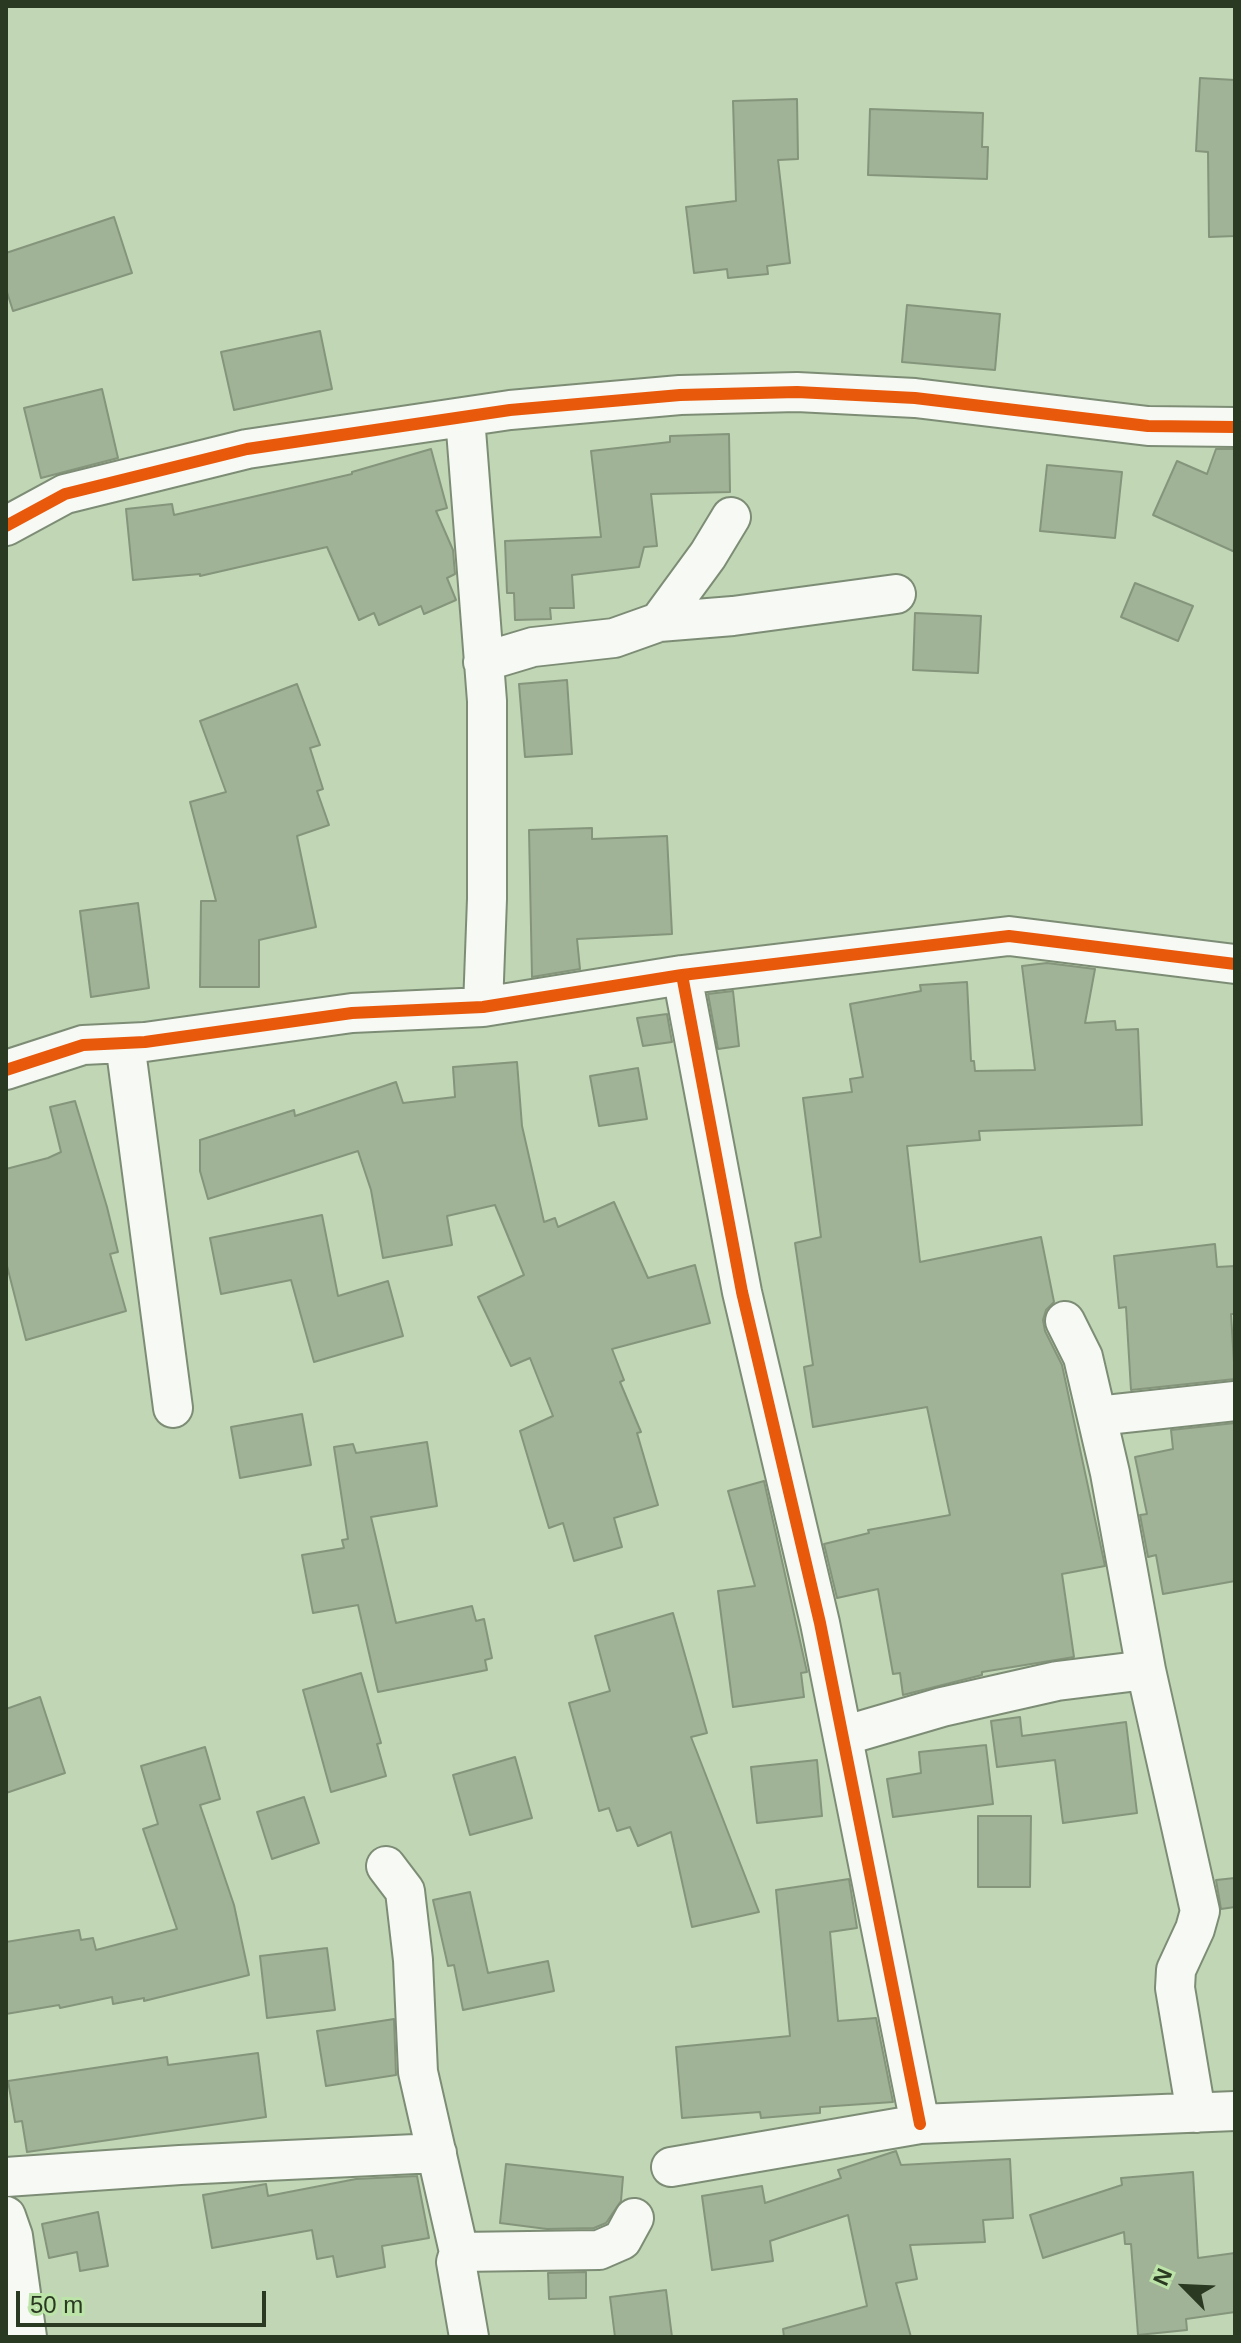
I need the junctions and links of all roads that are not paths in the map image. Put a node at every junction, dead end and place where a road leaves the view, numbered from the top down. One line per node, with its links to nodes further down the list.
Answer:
1 (465, 417): 2 (street); 4 (street); 7 (street)
2 (1235, 427)
3 (731, 517): 6 (street)
4 (6, 526)
5 (896, 594): 6 (street)
6 (659, 622): 7 (street)
7 (483, 662): 10 (street)
8 (1235, 964): 9 (street)
9 (682, 975): 10 (street); 18 (street)
10 (483, 1007): 11 (street)
11 (125, 1043): 12 (street); 15 (street)
12 (6, 1070)
13 (1065, 1321): 16 (street)
14 (1235, 1401): 16 (street)
15 (173, 1408)
16 (1097, 1416): 17 (street)
17 (1146, 1670): 18 (street); 21 (street)
18 (843, 1736): 22 (street)
19 (386, 1866): 23 (street)
20 (1235, 2111): 21 (street)
21 (1196, 2113): 22 (street)
22 (920, 2124): 24 (street)
23 (437, 2153): 25 (street); 28 (street)
24 (671, 2167)
25 (6, 2177)
26 (6, 2216): 29 (street)
27 (634, 2218): 28 (street)
28 (459, 2252): 30 (street)
29 (27, 2337)
30 (469, 2337)

